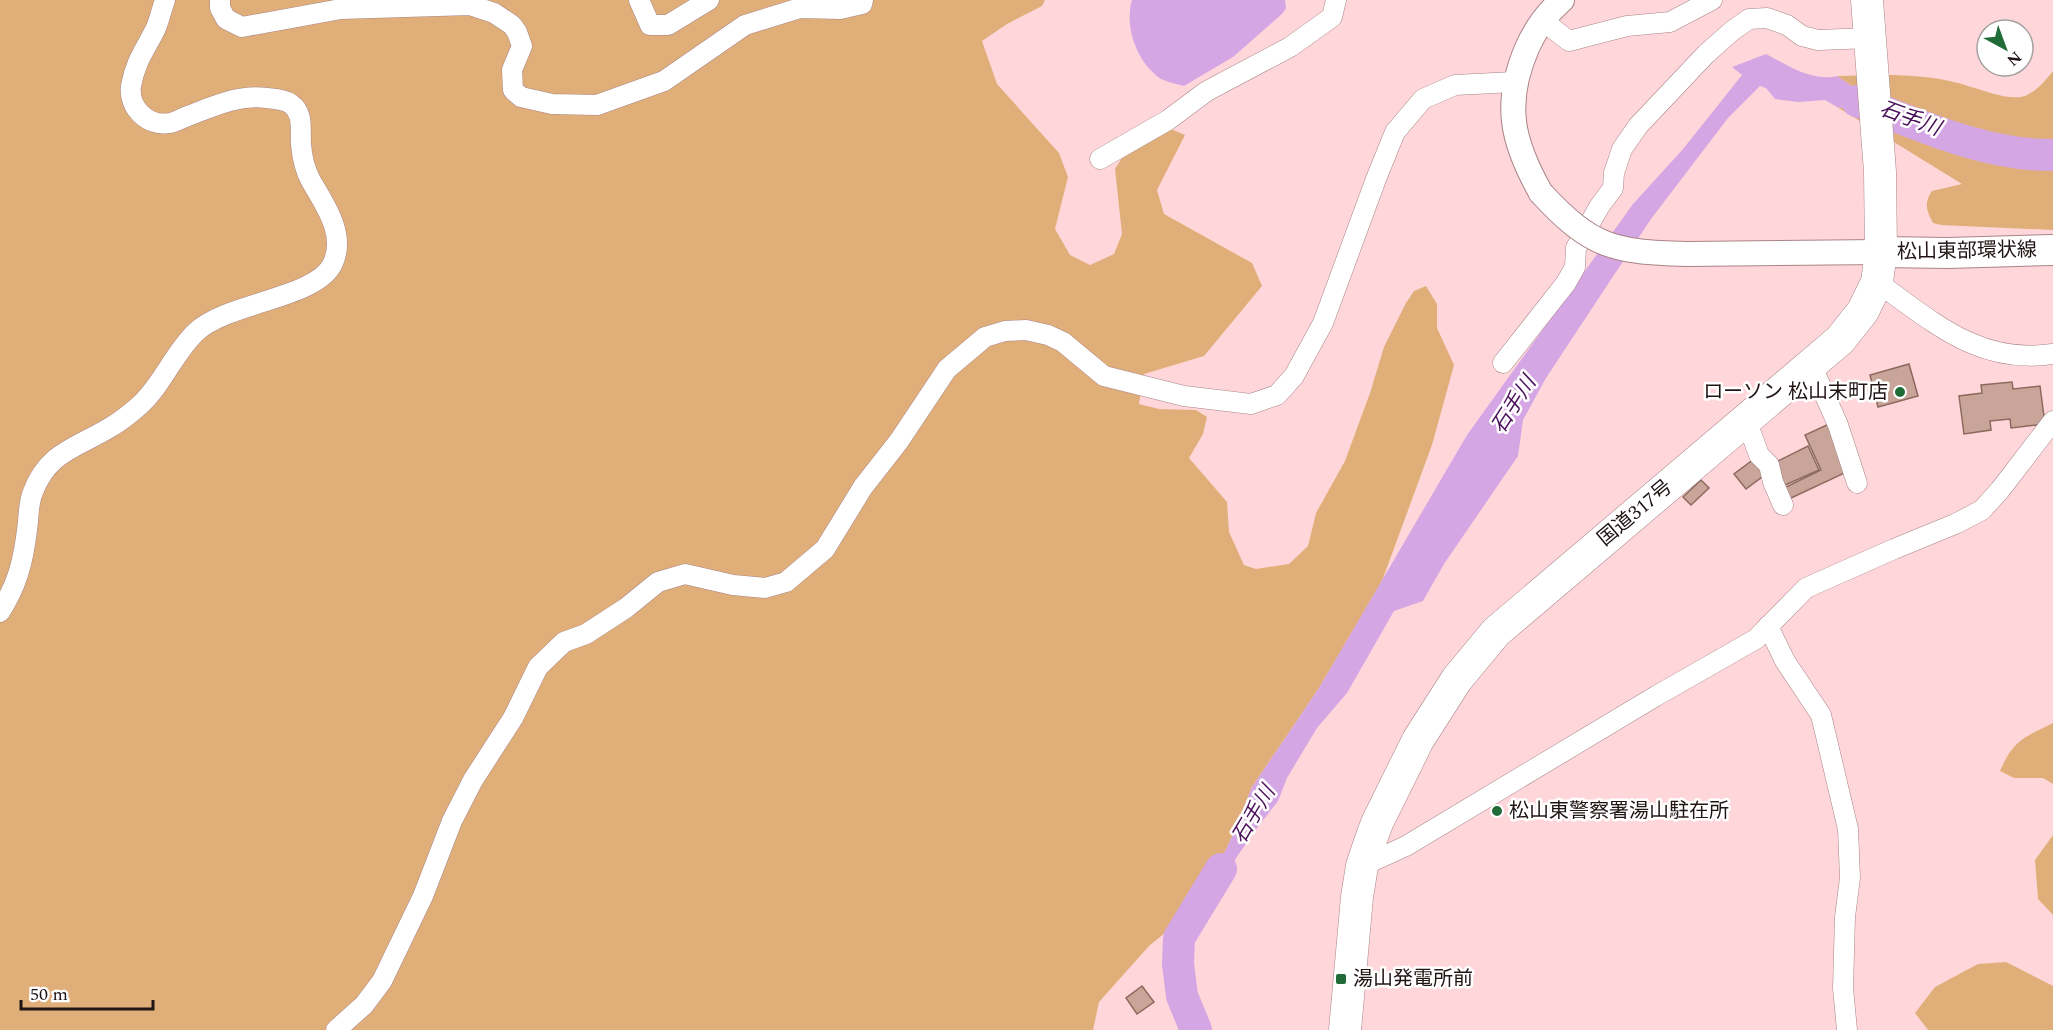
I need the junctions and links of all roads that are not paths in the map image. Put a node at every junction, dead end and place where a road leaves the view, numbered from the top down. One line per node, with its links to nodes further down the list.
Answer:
1 (165, 0): 23 (street)
2 (220, 0): 5 (street)
3 (639, 0): 4 (street)
4 (709, 0)
5 (864, 0)
6 (1336, 0): 13 (street)
7 (1562, 0): 10 (street)
8 (1712, 0): 10 (street)
9 (1867, 0): 11 (highway, 国道317号)
10 (1543, 21): 12 (street)
11 (1871, 46): 15 (highway, 国道317号); 17 (street)
12 (1514, 82): 15 (street, bridge); 26 (street)
13 (1100, 159)
14 (2053, 250): 15 (main road, 松山東部環状線)
15 (1879, 267): 16 (street); 18 (highway, 国道317号)
16 (2053, 354)
17 (1503, 363)
18 (1811, 364): 20 (highway, 国道317号); 21 (street)
19 (2053, 421): 24 (street)
20 (1742, 422): 22 (street); 25 (highway, 国道317号)
21 (1857, 483)
22 (1783, 505)
23 (0, 612)
24 (1768, 626): 25 (street); 28 (street)
25 (1362, 866): 27 (highway, 国道317号)
26 (336, 1030)
27 (1345, 1030)
28 (1847, 1030)

